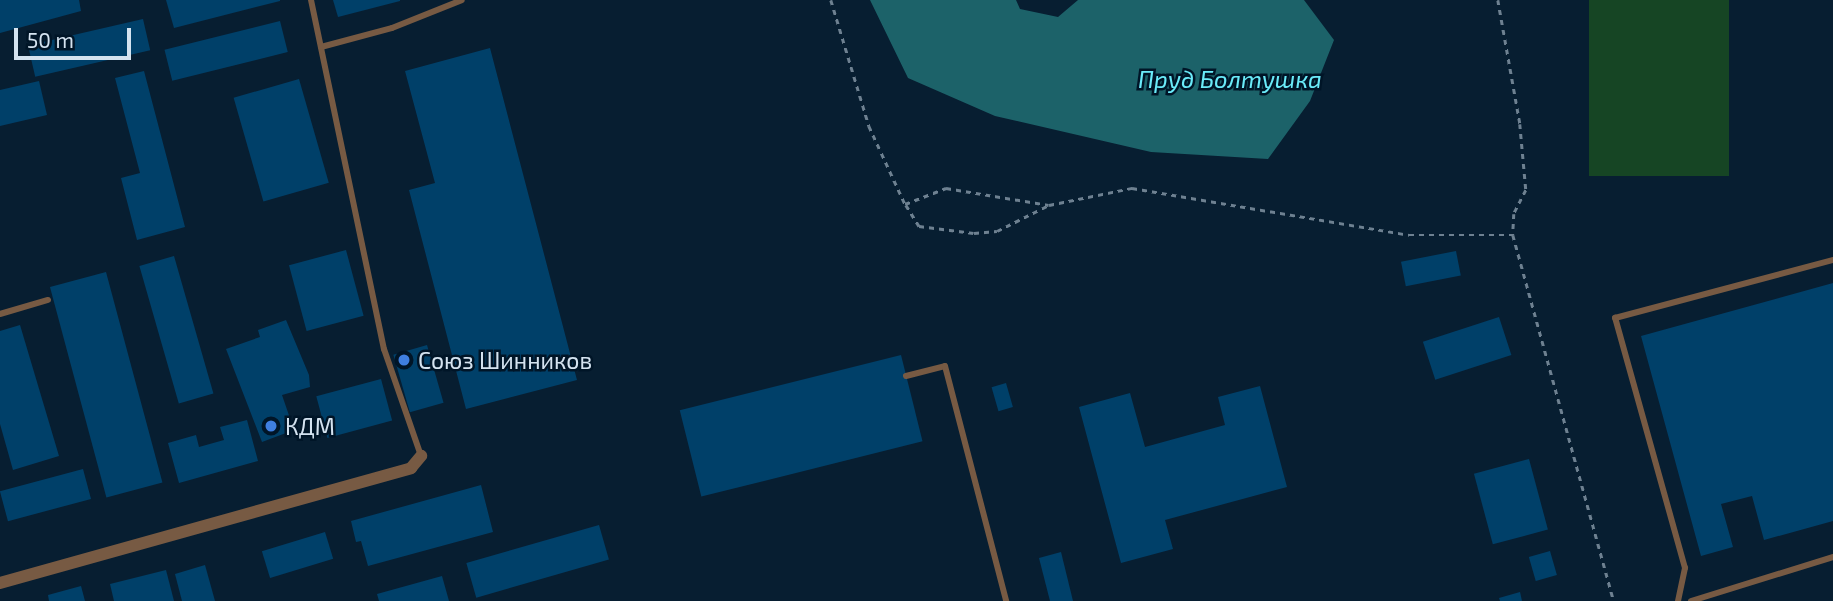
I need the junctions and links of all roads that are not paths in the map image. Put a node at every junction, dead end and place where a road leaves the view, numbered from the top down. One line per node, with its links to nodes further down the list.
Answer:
1 (311, 0): 3 (lane)
2 (461, 0): 3 (lane)
3 (321, 47): 8 (lane)
4 (1833, 260): 12 (lane)
5 (48, 300): 6 (lane)
6 (0, 314)
7 (906, 376): 11 (lane)
8 (421, 456): 10 (street)
9 (1833, 557): 13 (lane)
10 (0, 583)
11 (1006, 601)
12 (1678, 601)
13 (1691, 601)

